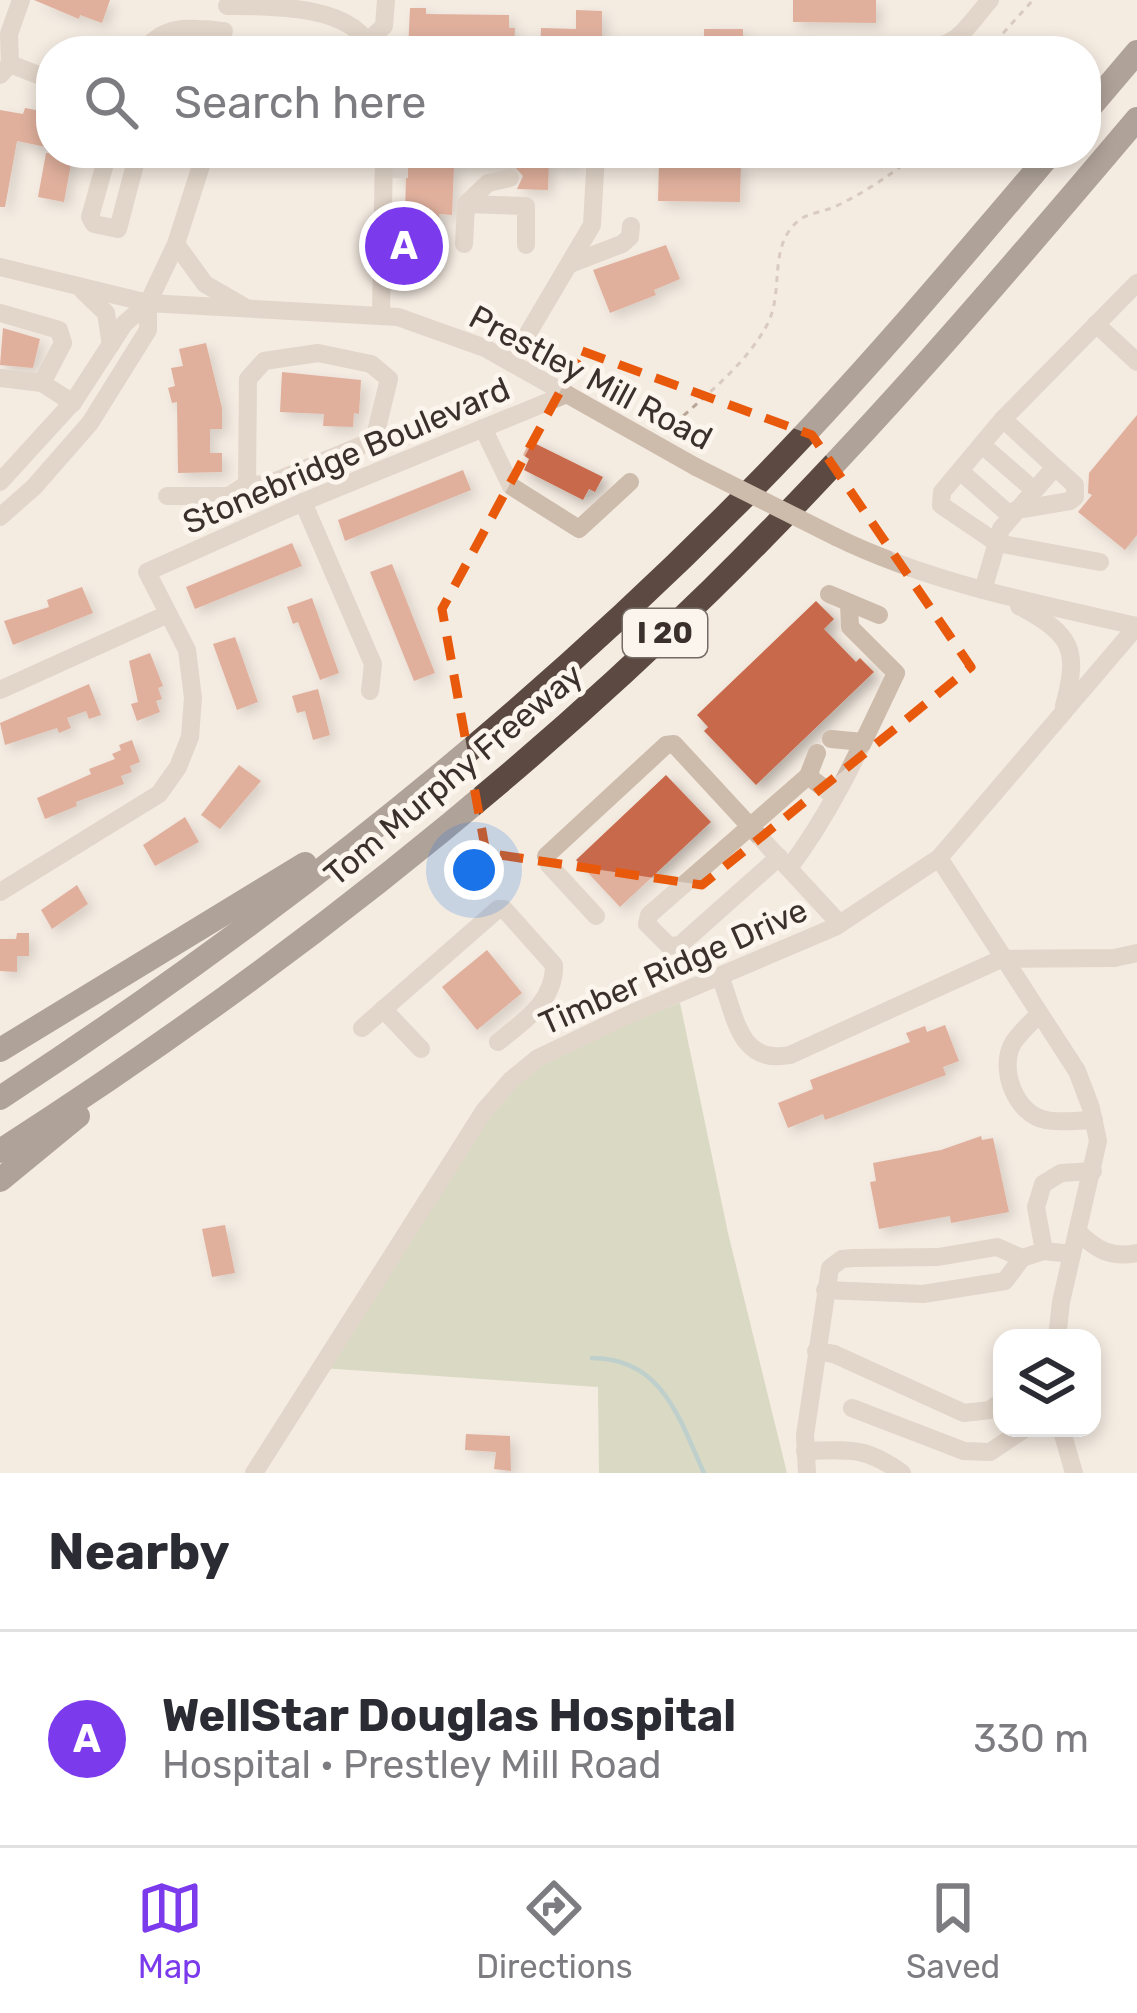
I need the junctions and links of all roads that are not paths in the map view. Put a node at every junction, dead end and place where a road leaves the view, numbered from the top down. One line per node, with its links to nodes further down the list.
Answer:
1 (20, 0): 5 (street)
2 (386, 0): 10 (street)
3 (990, 0): 11 (street)
4 (228, 3): 8 (street); 9 (street)
5 (7, 18): 13 (street)
6 (157, 36): 7 (street)
7 (203, 36)
8 (224, 36)
9 (358, 36)
10 (377, 36)
11 (959, 36)
12 (1137, 52): 15 (highway)
13 (5, 69): 14 (street)
14 (36, 76)
15 (1101, 94)
16 (1137, 119): 17 (highway, Tom Murphy Freeway / I 20)
17 (1101, 162)
18 (104, 168): 19 (street)
19 (134, 168)
20 (200, 168): 28 (street)
21 (391, 168): 39 (street)
22 (595, 168): 31 (street)
23 (1038, 168): 76 (highway, Tom Murphy Freeway / I 20)
24 (1096, 168): 94 (highway, Tom Murphy Freeway / I 20)
25 (520, 191): 26 (street); 26 (street); 30 (street)
26 (466, 204): 29 (street)
27 (631, 226): 31 (street)
28 (176, 244): 35 (street); 36 (street)
29 (464, 244)
30 (526, 245)
31 (570, 264): 43 (street)
32 (0, 267): 34 (street, Prestley Mill Road)
33 (1137, 283): 40 (street)
34 (74, 285): 35 (street, Prestley Mill Road); 41 (street)
35 (148, 303): 36 (street, Prestley Mill Road); 41 (street); 61 (street)
36 (247, 308): 37 (street, Prestley Mill Road)
37 (321, 313): 39 (street, Prestley Mill Road); 42 (street)
38 (0, 314): 46 (street)
39 (381, 314): 43 (street, Prestley Mill Road)
40 (1096, 324): 44 (street); 49 (street)
41 (111, 345): 48 (street)
42 (318, 352): 56 (street); 56 (street)
43 (511, 362): 47 (street, Prestley Mill Road)
44 (1137, 362)
45 (0, 378): 46 (street)
46 (42, 383): 48 (street)
47 (568, 394): 50 (street, Stonebridge Boulevard); 64 (street, Prestley Mill Road, bridge)
48 (73, 403): 54 (street)
49 (1004, 419): 51 (street); 52 (street)
50 (483, 428): 55 (street); 59 (street, Stonebridge Boulevard)
51 (982, 445): 53 (street); 57 (street)
52 (1055, 467): 57 (street); 60 (street)
53 (960, 470): 60 (street); 62 (street)
54 (0, 482)
55 (630, 482)
56 (247, 484): 58 (street)
57 (1034, 490): 60 (street)
58 (167, 496)
59 (303, 502): 67 (street, Stonebridge Boulevard); 71 (street)
60 (1013, 513): 62 (street)
61 (0, 517)
62 (997, 543): 63 (street); 64 (street)
63 (1100, 562)
64 (988, 592): 69 (street, Prestley Mill Road); 72 (street, Prestley Mill Road)
65 (830, 594): 66 (street)
66 (849, 603): 68 (street); 73 (street)
67 (168, 614): 70 (street); 80 (street)
68 (879, 615)
69 (1137, 626): 72 (street, Timber Ridge Drive)
70 (0, 690)
71 (370, 691)
72 (1063, 712): 78 (street, Timber Ridge Drive)
73 (863, 742): 74 (street); 75 (street)
74 (808, 776): 75 (street); 77 (street)
75 (834, 796): 79 (street)
76 (404, 803): 92 (highway); 95 (highway, Tom Murphy Freeway / I 20)
77 (750, 825): 79 (street); 79 (street); 81 (street)
78 (939, 858): 82 (street, Timber Ridge Drive); 84 (street)
79 (784, 862): 82 (street)
80 (0, 892)
81 (596, 916)
82 (840, 924): 85 (street, Timber Ridge Drive)
83 (1137, 953): 84 (street)
84 (1001, 959): 85 (street); 87 (street)
85 (721, 979): 93 (street, Timber Ridge Drive)
86 (383, 1010): 88 (street); 89 (street); 91 (street)
87 (1039, 1014): 96 (street); 96 (street)
88 (362, 1028)
89 (514, 1029): 90 (street); 93 (street)
90 (498, 1042)
91 (421, 1049)
92 (0, 1050)
93 (542, 1056): 114 (street, Timber Ridge Drive)
94 (122, 1073): 97 (highway, Tom Murphy Freeway / I 20); 99 (highway)
95 (0, 1098)
96 (1094, 1120): 98 (street)
97 (0, 1151)
98 (1093, 1171): 100 (street); 101 (street)
99 (0, 1180)
100 (1078, 1232): 102 (street); 103 (street)
101 (1044, 1251): 103 (street); 104 (street)
102 (1137, 1253)
103 (1072, 1254): 106 (street)
104 (1022, 1258): 105 (street); 105 (street)
105 (824, 1290): 107 (street)
106 (1059, 1329)
107 (816, 1351): 109 (street); 112 (street)
108 (852, 1408): 110 (street)
109 (993, 1409)
110 (1012, 1437)
111 (1063, 1437): 113 (street)
112 (805, 1451): 115 (street); 116 (street)
113 (1069, 1471)
114 (254, 1473)
115 (807, 1473)
116 (902, 1473)

